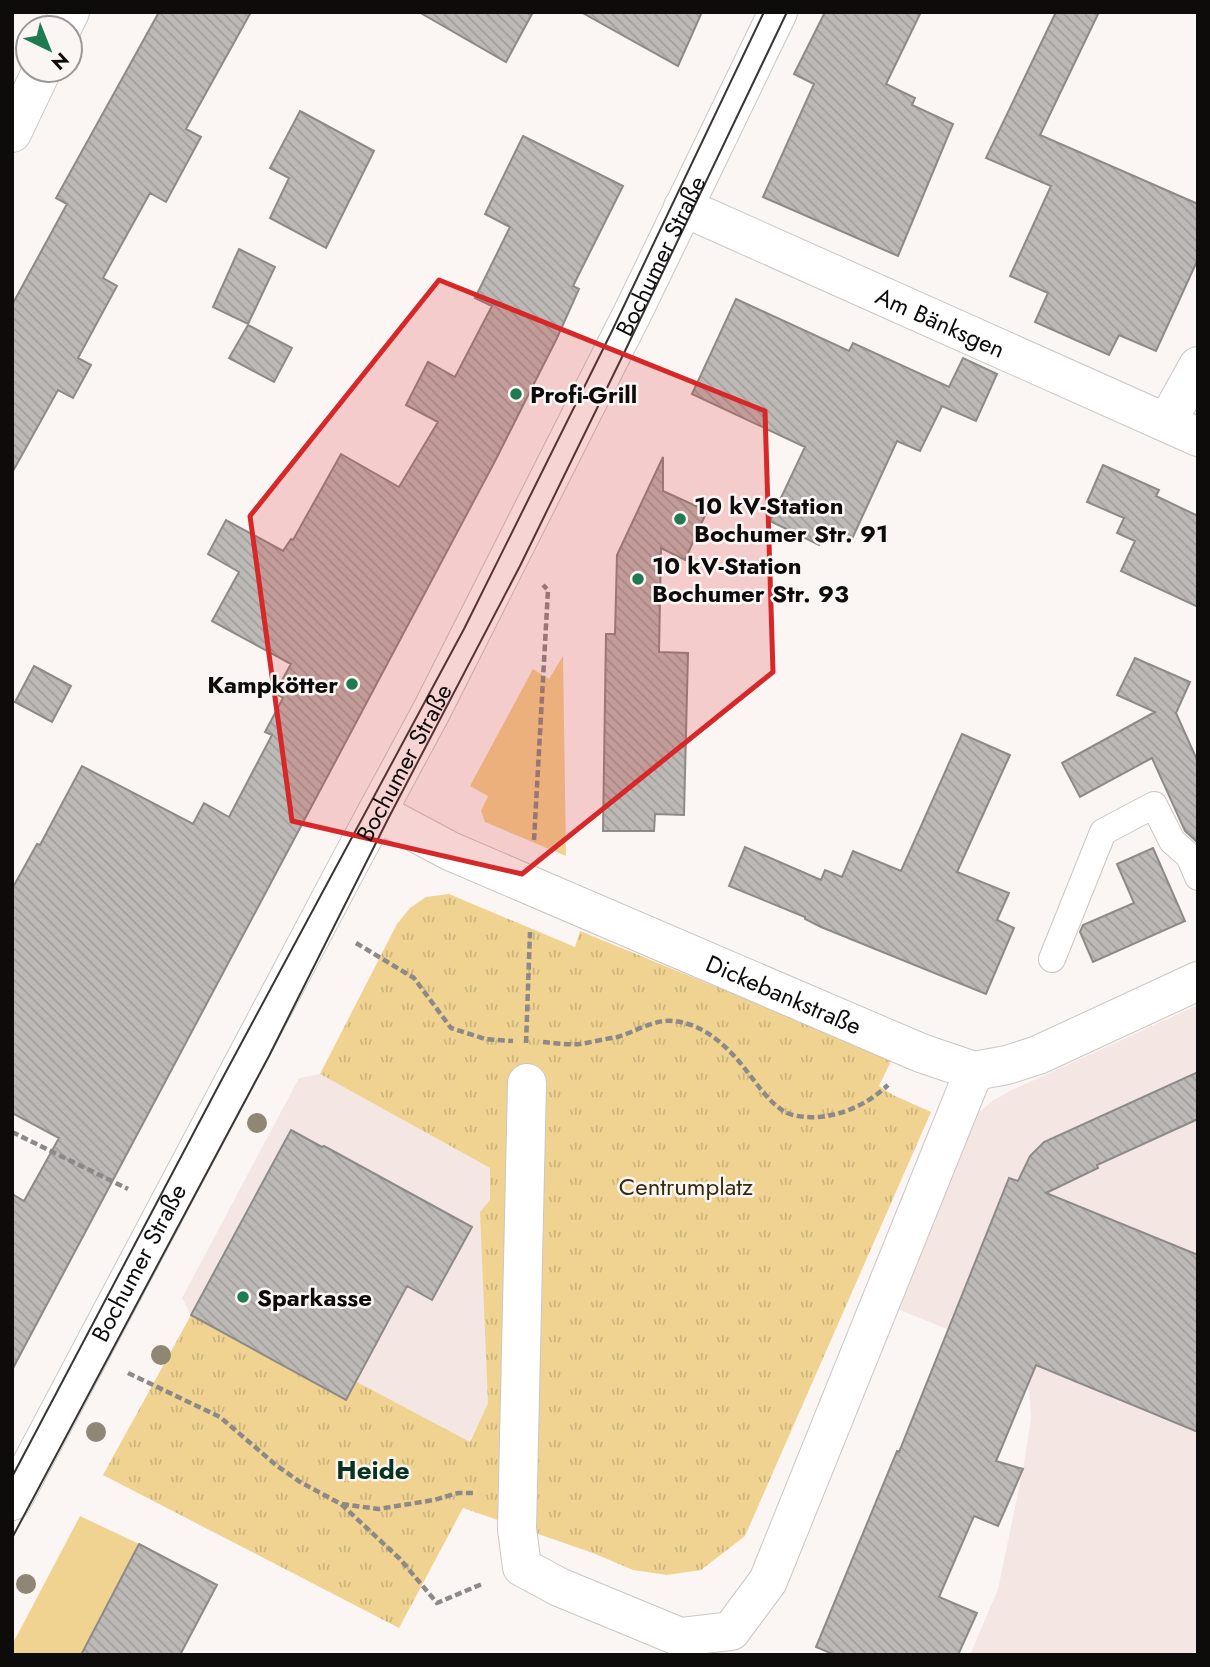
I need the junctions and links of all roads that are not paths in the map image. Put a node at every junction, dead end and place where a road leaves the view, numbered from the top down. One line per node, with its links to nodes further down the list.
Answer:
1 (778, 12): 4 (street, Bochumer Straße)
2 (35, 84): 3 (street)
3 (12, 133)
4 (683, 207): 6 (street, Am Bänksgen); 7 (street, Bochumer Straße)
5 (1198, 366): 6 (street)
6 (1182, 429)
7 (377, 812): 11 (street, Dickebankstraße); 13 (street, Bochumer Straße)
8 (1198, 877): 9 (lane)
9 (1052, 959)
10 (1198, 981): 11 (street, Dickebankstraße)
11 (974, 1071): 12 (street)
12 (527, 1083)
13 (12, 1501)

